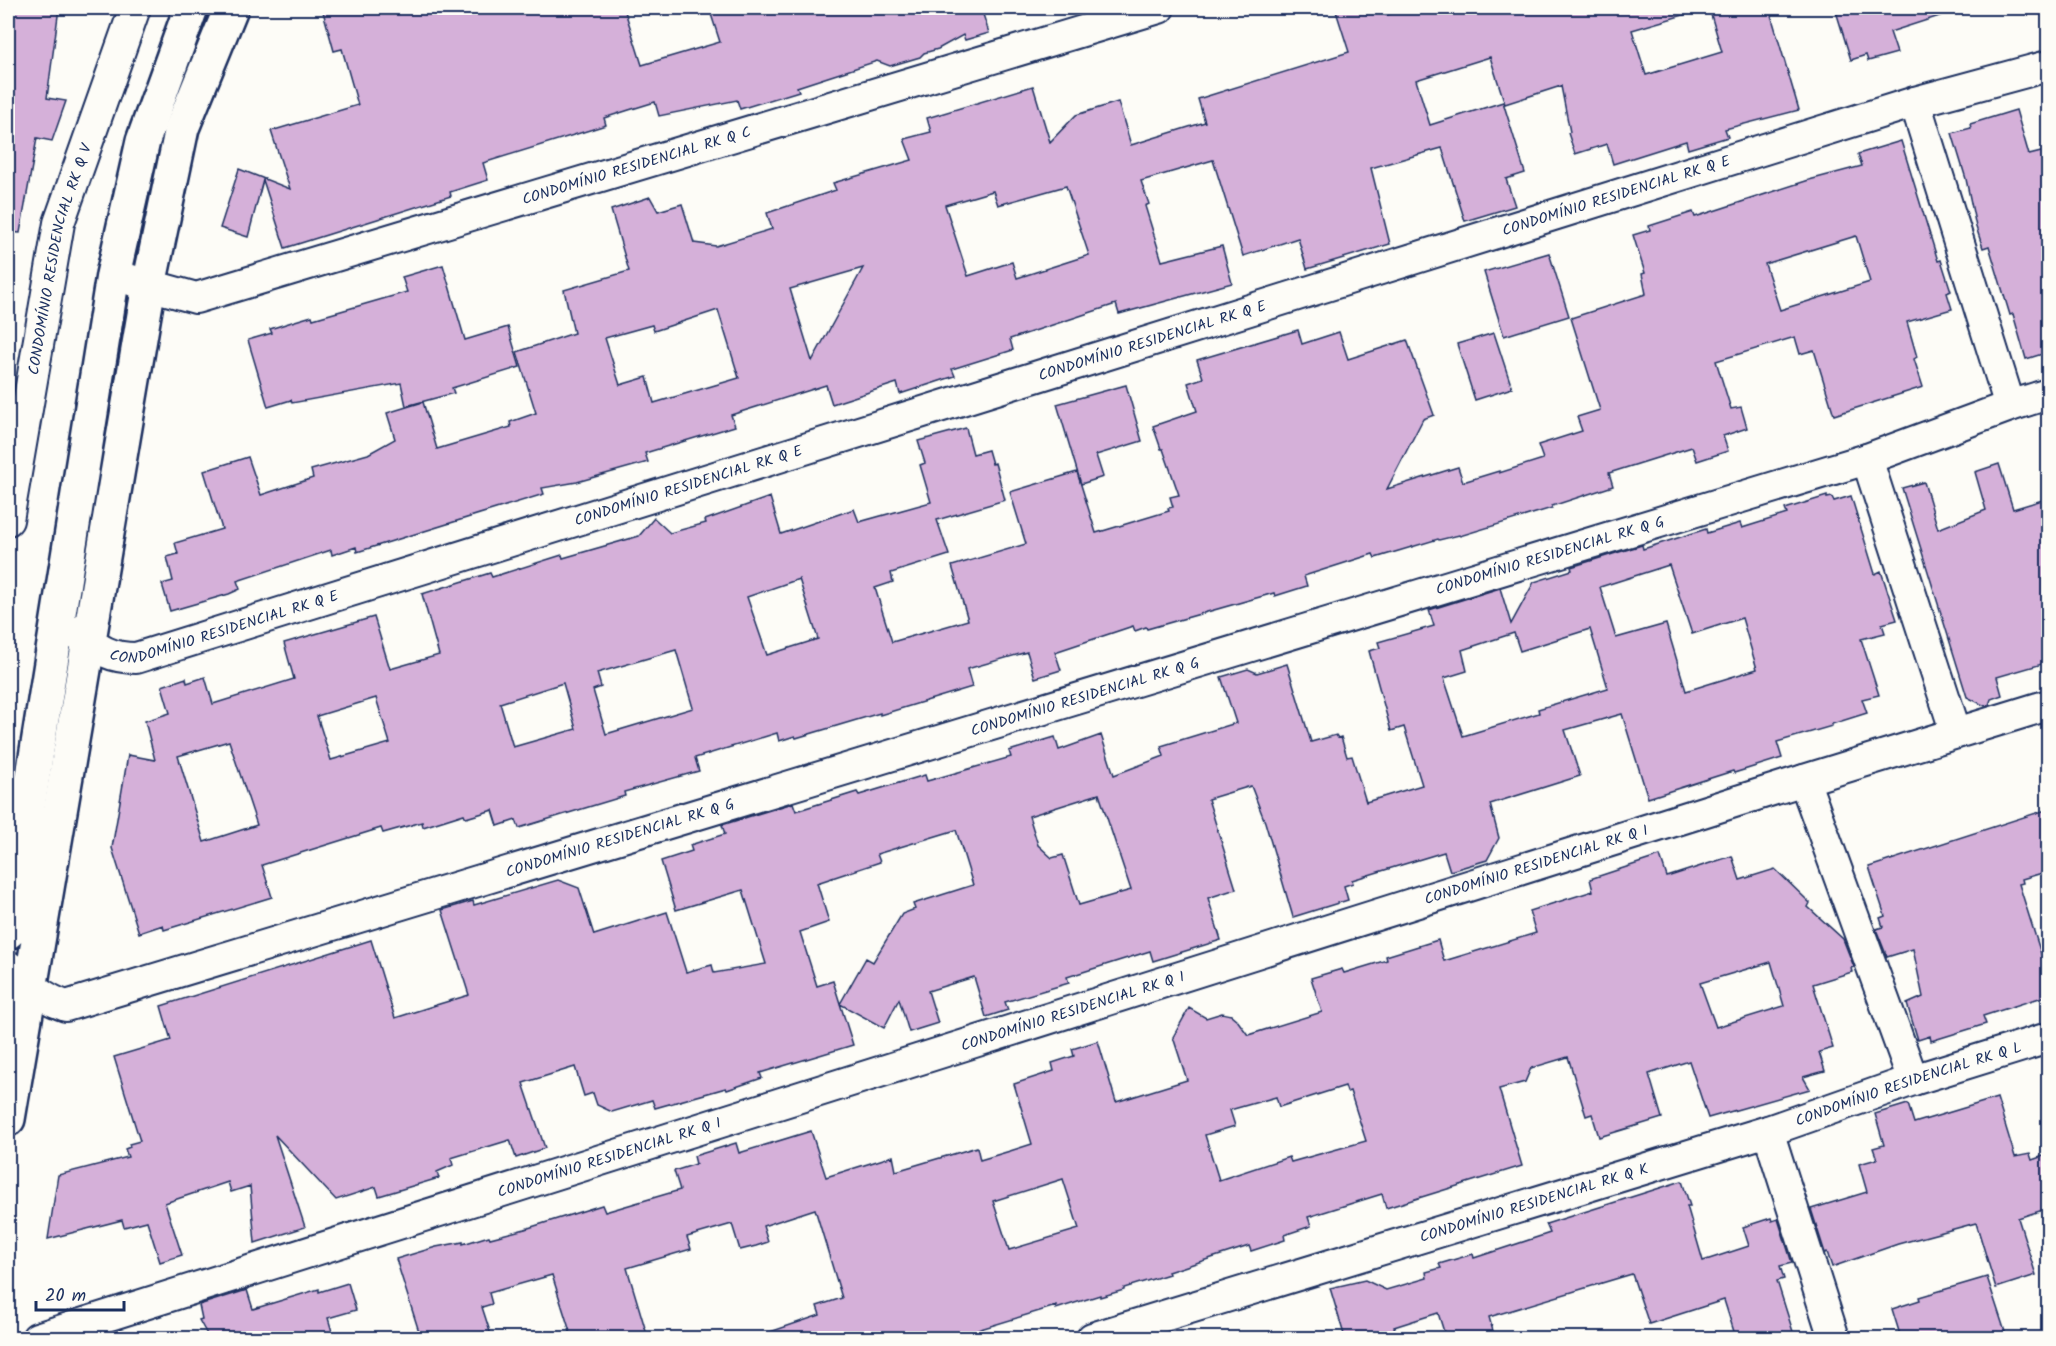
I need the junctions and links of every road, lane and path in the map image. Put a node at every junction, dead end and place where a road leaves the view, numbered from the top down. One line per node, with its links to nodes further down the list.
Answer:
1 (135, 8): 12 (street, CONDOMÍNIO RESIDENCIAL RK Q V)
2 (191, 8): 7 (street)
3 (231, 8): 8 (street)
4 (1159, 8): 8 (street, CONDOMÍNIO RESIDENCIAL RK Q C)
5 (2049, 66): 6 (street, CONDOMÍNIO RESIDENCIAL RK Q E)
6 (1915, 102): 10 (street); 14 (street, CONDOMÍNIO RESIDENCIAL RK Q E)
7 (113, 275): 8 (street, CONDOMÍNIO RESIDENCIAL RK Q C); 13 (street)
8 (149, 285): 14 (street)
9 (2049, 394): 10 (street, CONDOMÍNIO RESIDENCIAL RK Q G)
10 (2010, 406): 11 (street, CONDOMÍNIO RESIDENCIAL RK Q G)
11 (1867, 459): 16 (street); 19 (street, CONDOMÍNIO RESIDENCIAL RK Q G)
12 (8, 520)
13 (57, 620): 14 (street, CONDOMÍNIO RESIDENCIAL RK Q E); 18 (street)
14 (88, 641): 19 (street)
15 (2049, 705): 16 (street, CONDOMÍNIO RESIDENCIAL RK Q I)
16 (1956, 733): 17 (street, CONDOMÍNIO RESIDENCIAL RK Q I)
17 (1804, 780): 21 (street); 24 (street, CONDOMÍNIO RESIDENCIAL RK Q I)
18 (8, 932)
19 (19, 976): 22 (street)
20 (2049, 1038): 21 (street, CONDOMÍNIO RESIDENCIAL RK Q L)
21 (1913, 1080): 23 (street, CONDOMÍNIO RESIDENCIAL RK Q L)
22 (8, 1119)
23 (1768, 1131): 25 (street, CONDOMÍNIO RESIDENCIAL RK Q K); 26 (street)
24 (37, 1338)
25 (1092, 1338)
26 (1834, 1338)

